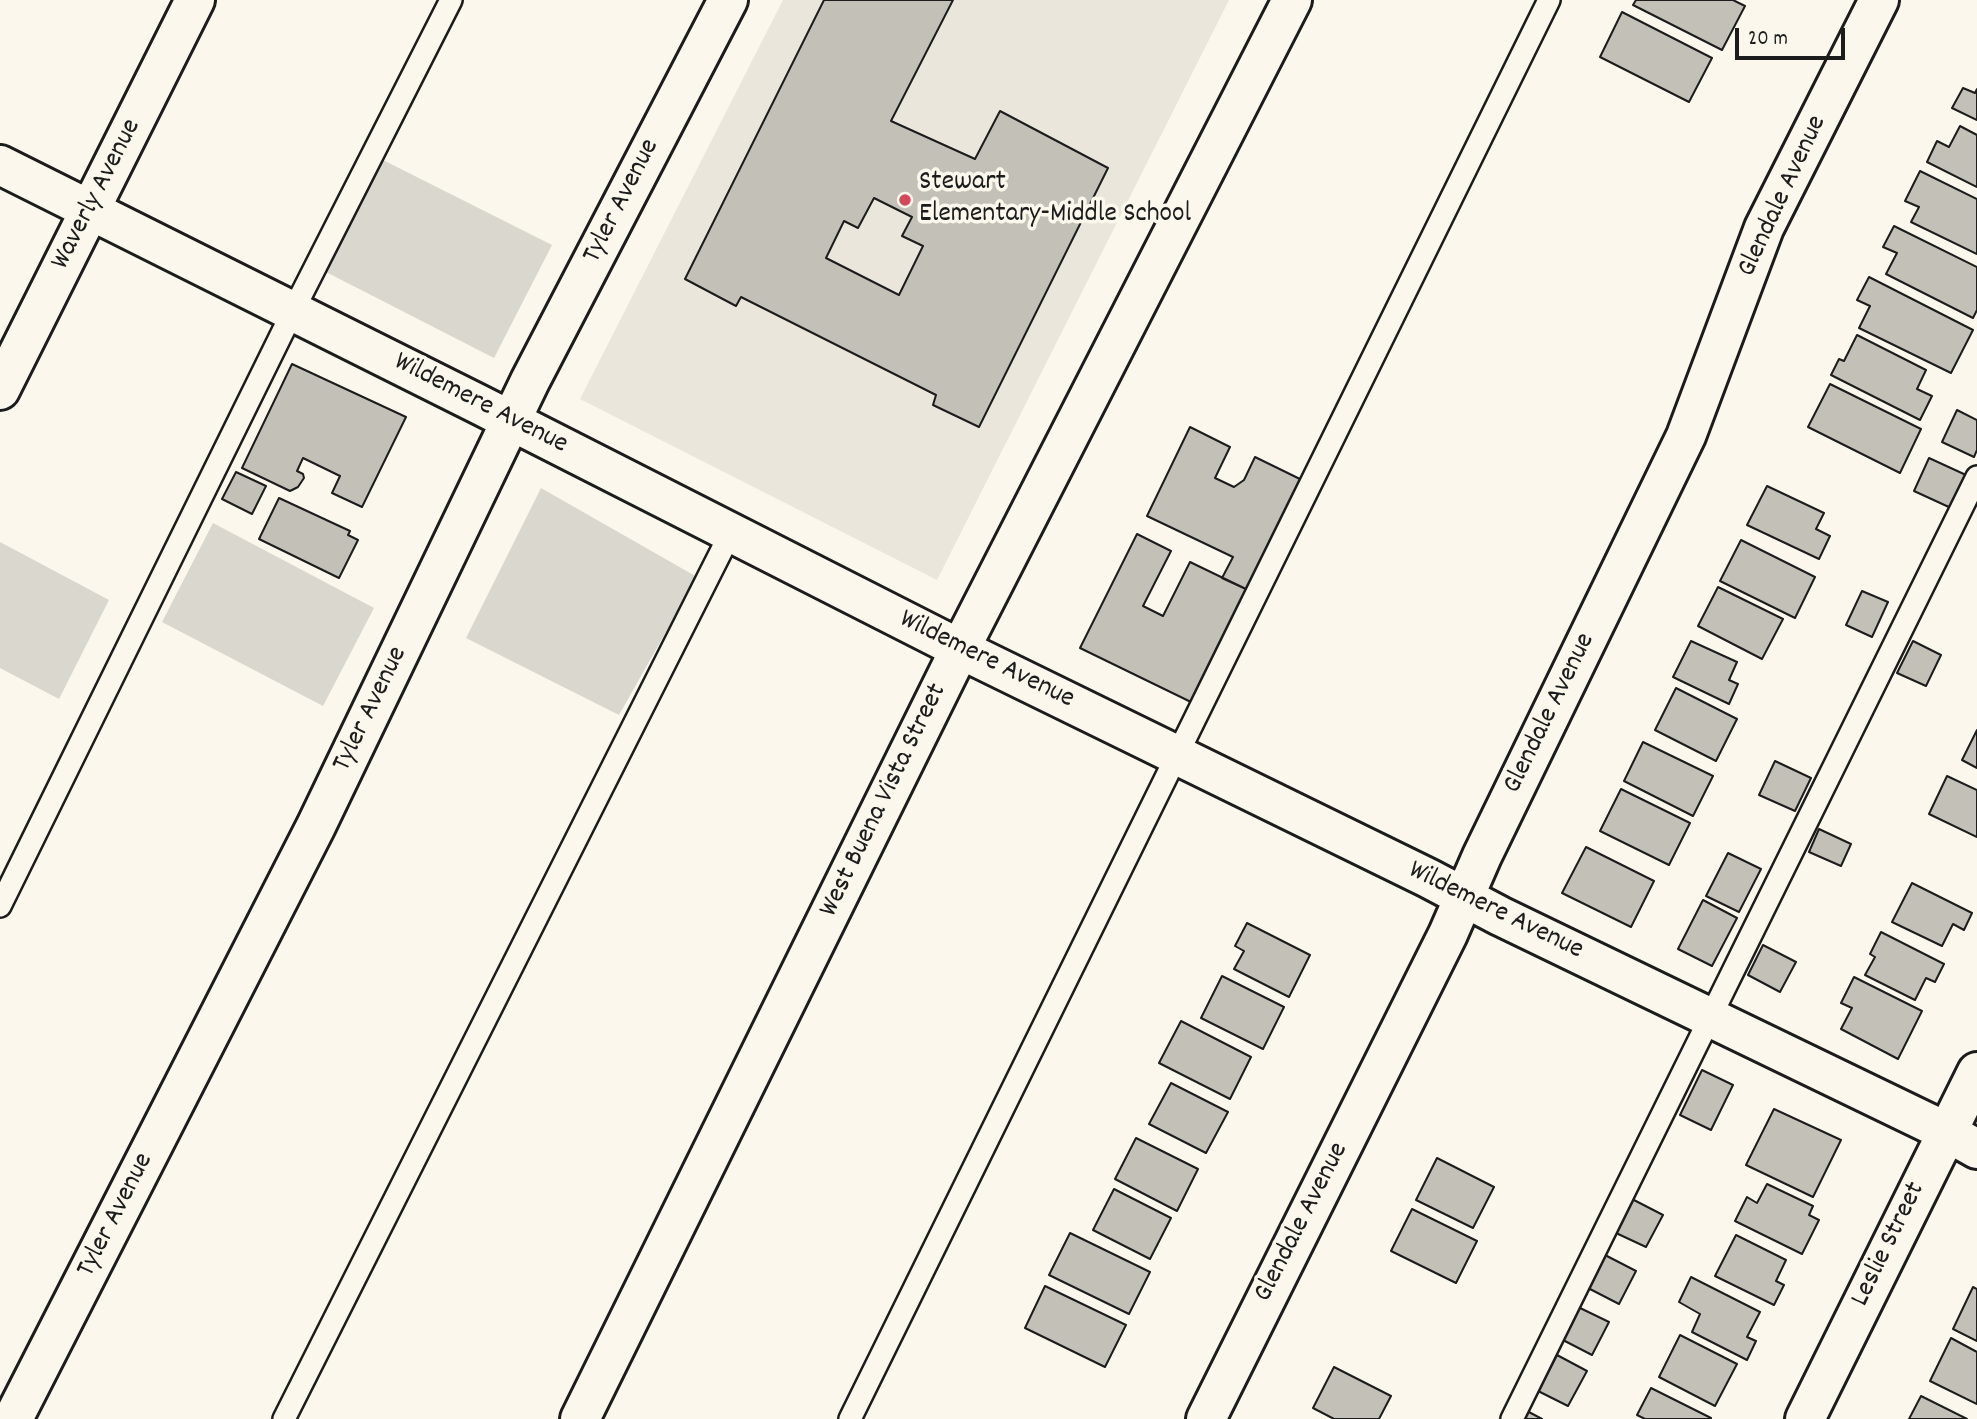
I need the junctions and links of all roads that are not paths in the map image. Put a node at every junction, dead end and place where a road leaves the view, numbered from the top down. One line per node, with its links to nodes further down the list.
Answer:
1 (195, 0): 8 (street, Waverly Avenue)
2 (451, 0): 9 (lane)
3 (728, 0): 11 (street, Tyler Avenue)
4 (1292, 0): 14 (street, West Buena Vista Street)
5 (1549, 0): 15 (lane)
6 (1879, 0): 16 (street, Glendale Avenue)
7 (0, 165): 8 (street, Wildemere Avenue)
8 (91, 211): 9 (street, Wildemere Avenue); 10 (street, Waverly Avenue)
9 (293, 312): 11 (street, Wildemere Avenue); 17 (lane)
10 (0, 390)
11 (512, 421): 13 (street, Wildemere Avenue); 21 (street, Tyler Avenue)
12 (1977, 477): 18 (lane)
13 (731, 533): 14 (street, Wildemere Avenue); 22 (lane)
14 (960, 649): 15 (street, Wildemere Avenue); 23 (street, West Buena Vista Street)
15 (1176, 756): 16 (street, Wildemere Avenue); 24 (lane)
16 (1464, 896): 18 (street, Wildemere Avenue); 25 (street, Glendale Avenue)
17 (0, 906)
18 (1711, 1018): 20 (street, Wildemere Avenue); 26 (lane)
19 (1977, 1072): 20 (street, Leslie Street)
20 (1962, 1140): 27 (street, Leslie Street)
21 (13, 1419)
22 (284, 1419)
23 (580, 1419)
24 (850, 1419)
25 (1206, 1419)
26 (1512, 1419)
27 (1805, 1419)

